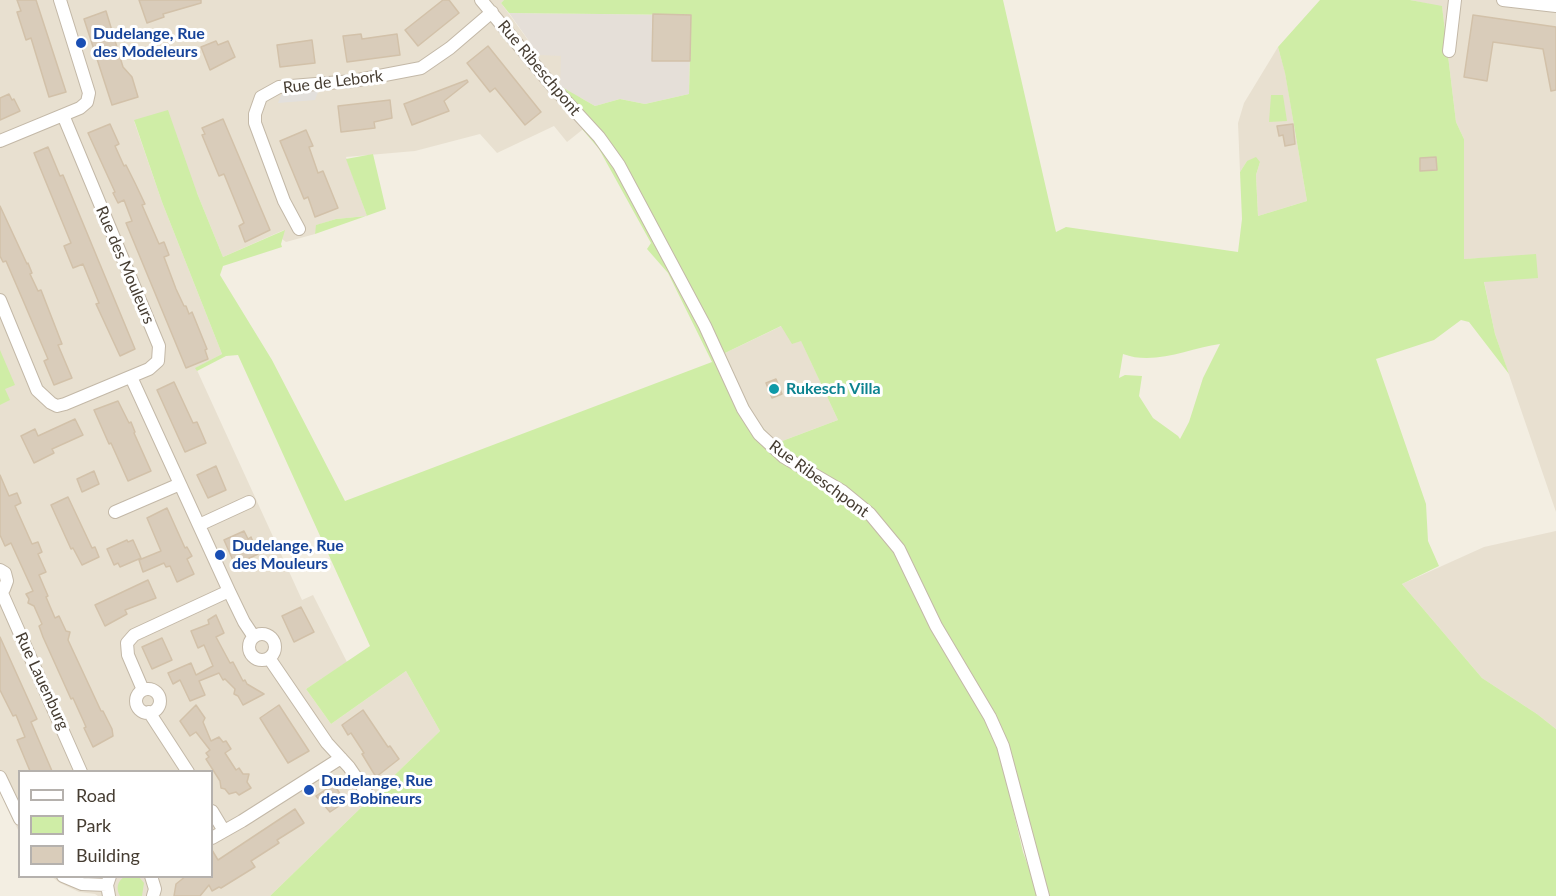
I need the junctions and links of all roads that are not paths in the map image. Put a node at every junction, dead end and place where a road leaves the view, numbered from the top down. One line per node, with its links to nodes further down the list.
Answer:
1 (60, 0): 8 (street)
2 (481, 0): 6 (street, Rue Ribeschpont)
3 (1455, 0): 7 (street)
4 (1503, 0): 5 (street)
5 (1556, 6)
6 (492, 12): 10 (street, Rue de Lebork); 37 (street, Rue Ribeschpont)
7 (1449, 51)
8 (63, 115): 9 (street); 12 (street, Rue des Mouleurs)
9 (0, 141)
10 (298, 229)
11 (0, 300): 12 (street)
12 (131, 377): 13 (street)
13 (180, 484): 15 (street); 16 (street)
14 (249, 502): 16 (street)
15 (116, 512)
16 (199, 525): 19 (street)
17 (0, 570): 18 (street, Rue Lauenburg)
18 (0, 591): 25 (street, Rue Lauenburg)
19 (229, 591): 20 (street); 22 (street)
20 (254, 637): 21 (street); 21 (street)
21 (269, 658): 24 (street)
22 (143, 690): 23 (street); 23 (street)
23 (149, 712): 26 (street)
24 (341, 758): 28 (street); 31 (street)
25 (81, 770)
26 (187, 770)
27 (0, 777): 30 (street)
28 (366, 792)
29 (213, 813): 31 (street)
30 (18, 815)
31 (224, 831): 32 (street)
32 (213, 837)
33 (68, 878): 35 (street)
34 (152, 878): 36 (street)
35 (109, 886)
36 (153, 896)
37 (1043, 896)

